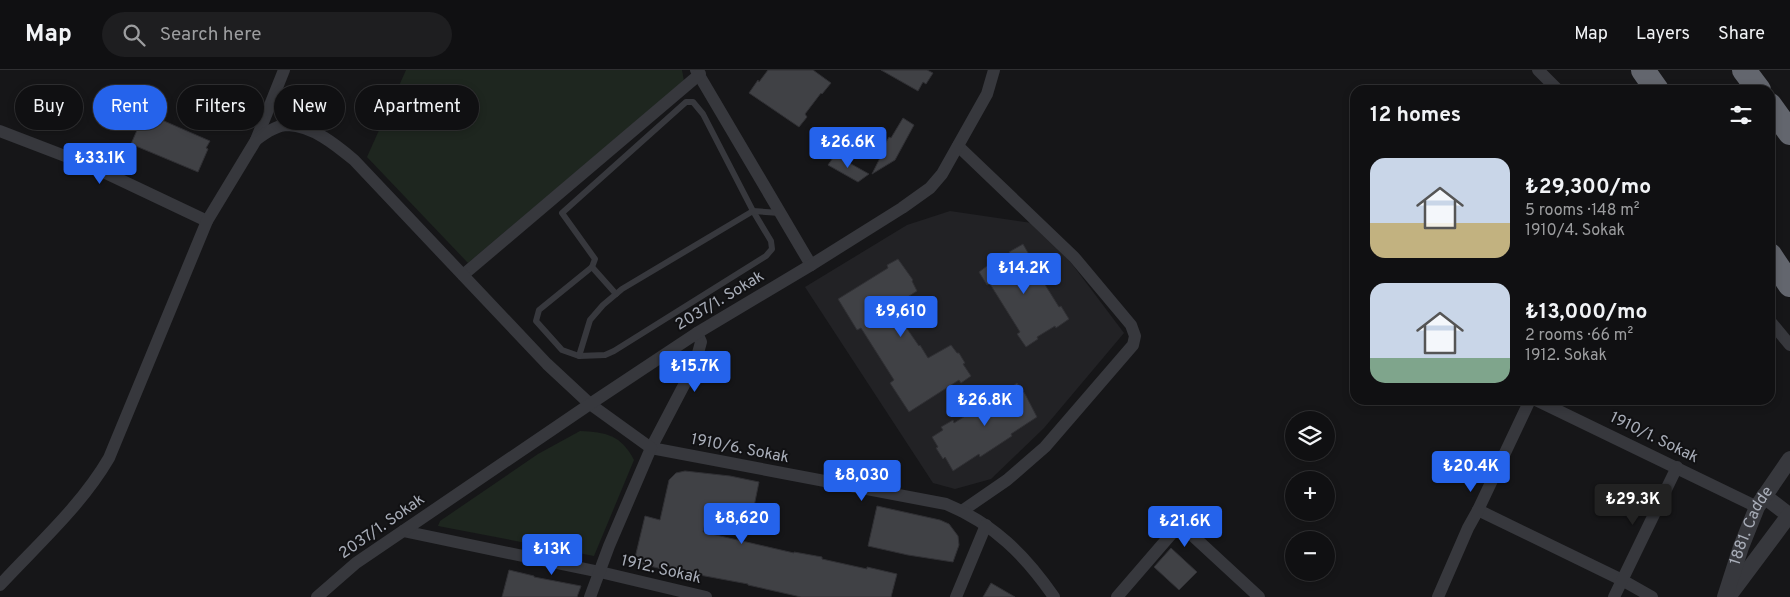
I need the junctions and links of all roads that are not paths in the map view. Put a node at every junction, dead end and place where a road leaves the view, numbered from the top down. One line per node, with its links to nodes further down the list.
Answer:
1 (284, 70): 13 (street)
2 (994, 70): 14 (street, 2037/1. Sokak)
3 (1538, 70): 7 (street)
4 (1643, 70): 8 (highway)
5 (1744, 70): 9 (highway)
6 (698, 72): 16 (street); 21 (street)
7 (1553, 85)
8 (1654, 85)
9 (1755, 85)
10 (1775, 112): 12 (highway)
11 (0, 131): 17 (street)
12 (1790, 133)
13 (256, 140): 17 (street); 21 (street)
14 (958, 146): 19 (street, 2037/1. Sokak); 37 (street)
15 (753, 211): 16 (lane); 20 (lane); 23 (lane); 27 (lane)
16 (780, 213): 19 (street)
17 (207, 221): 43 (street)
18 (1775, 262): 22 (highway)
19 (811, 265): 25 (street, 2037/1. Sokak)
20 (592, 267): 23 (lane); 27 (lane)
21 (463, 274): 28 (street)
22 (1790, 285)
23 (616, 294): 27 (lane)
24 (1775, 328): 26 (street)
25 (697, 333): 28 (street, 2037/1. Sokak); 31 (street)
26 (1790, 345)
27 (579, 356)
28 (590, 404): 31 (street); 40 (street, 2037/1. Sokak)
29 (1528, 405): 36 (street)
30 (1546, 405): 33 (street, 1910/1. Sokak)
31 (651, 448): 37 (street, 1910/6. Sokak); 41 (street)
32 (1790, 459): 34 (street, 1881. Cadde)
33 (1677, 468): 35 (street, 1910/1. Sokak); 42 (street)
34 (1785, 476): 35 (street, 1881. Cadde)
35 (1760, 502): 38 (street); 54 (street, 1881. Cadde)
36 (1478, 510): 42 (street); 51 (street)
37 (962, 511): 39 (street, 1910/6. Sokak)
38 (1790, 515): 54 (street, 1881. Cadde)
39 (986, 525): 47 (street); 48 (street, 1910/6. Sokak)
40 (403, 531): 41 (street, 1912. Sokak); 44 (street, 2037/1. Sokak)
41 (600, 572): 45 (street); 46 (street, 1912. Sokak)
42 (1622, 580): 52 (street); 53 (street)
43 (0, 585)
44 (317, 597)
45 (590, 597)
46 (706, 597)
47 (956, 597)
48 (1054, 597)
49 (1117, 597): 50 (street)
50 (1259, 597)
51 (1438, 597)
52 (1614, 597)
53 (1652, 597)
54 (1726, 597)

